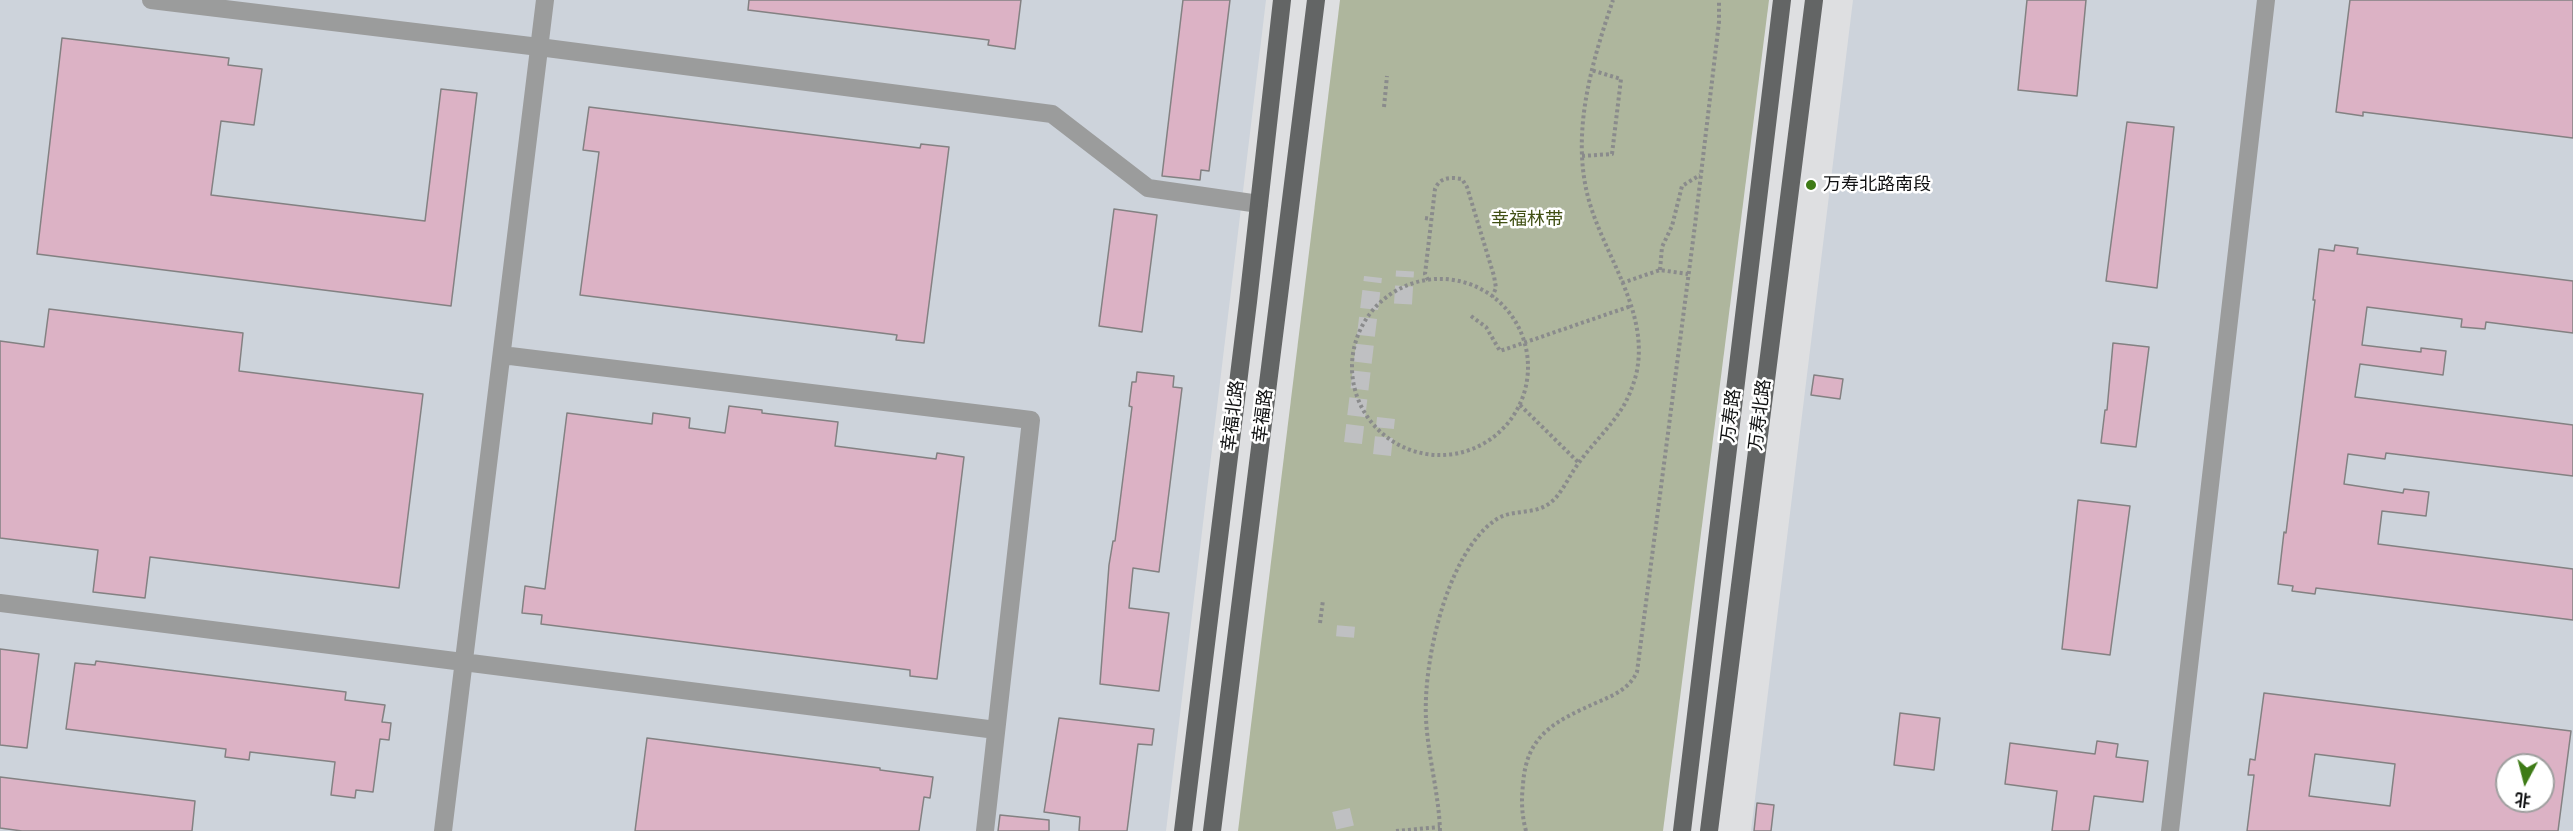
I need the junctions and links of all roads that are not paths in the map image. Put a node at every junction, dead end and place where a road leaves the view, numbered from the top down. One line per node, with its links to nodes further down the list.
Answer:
1 (151, 0): 8 (street)
2 (545, 0): 8 (street)
3 (1282, 0): 9 (main road, 幸福北路)
4 (1316, 0): 17 (main road, 幸福路)
5 (1782, 0): 18 (main road, 万寿路)
6 (1814, 0): 19 (main road, 万寿北路)
7 (2266, 0): 20 (street)
8 (539, 47): 9 (street); 10 (street)
9 (1259, 204): 16 (main road, 幸福北路)
10 (501, 355): 12 (street); 13 (street)
11 (0, 603): 12 (street)
12 (464, 662): 13 (street); 14 (street)
13 (996, 730): 15 (street)
14 (443, 831)
15 (984, 831)
16 (1183, 831)
17 (1212, 831)
18 (1682, 831)
19 (1709, 831)
20 (2170, 831)

